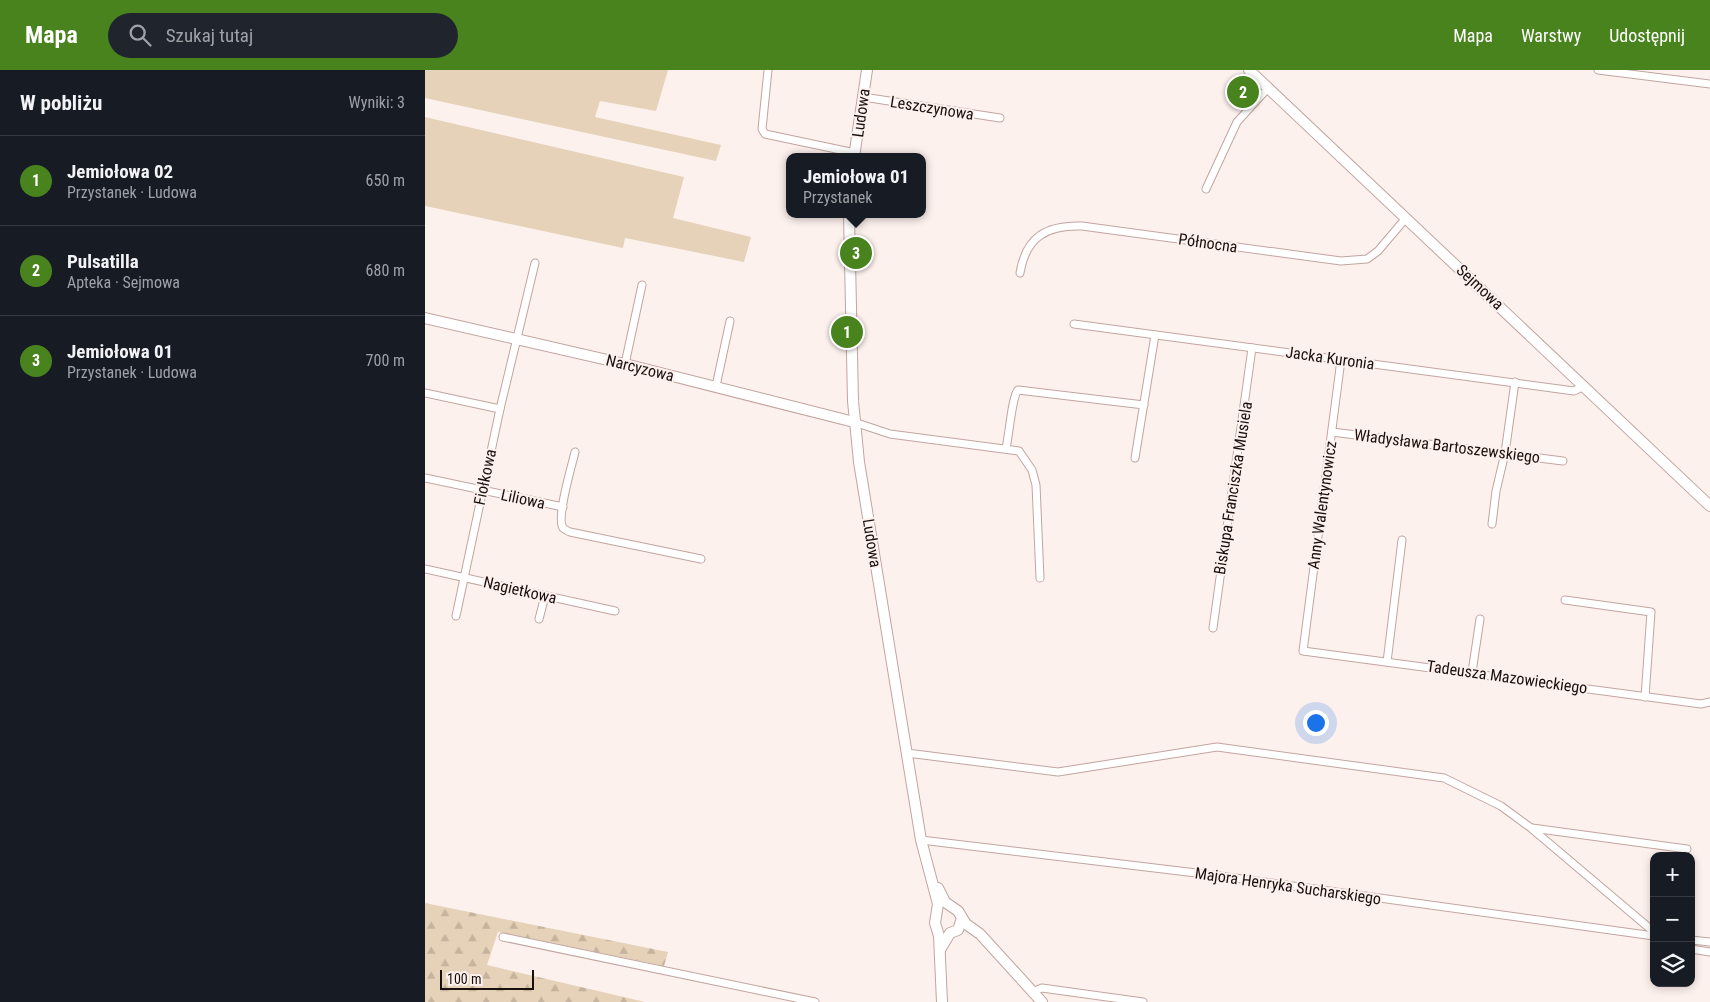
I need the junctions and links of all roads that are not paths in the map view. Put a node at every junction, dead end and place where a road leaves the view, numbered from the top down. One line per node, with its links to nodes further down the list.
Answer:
1 (768, 70): 9 (street)
2 (867, 70): 7 (main road, Ludowa)
3 (1249, 70): 6 (main road, Sejmowa)
4 (1598, 70): 5 (street)
5 (1710, 84)
6 (1268, 88): 11 (street); 13 (main road, Sejmowa)
7 (863, 97): 8 (street, Leszczynowa); 10 (main road, Ludowa)
8 (1000, 118)
9 (846, 153)
10 (855, 153)
11 (1206, 189)
12 (849, 218): 31 (main road, Ludowa)
13 (1406, 218): 15 (street, Północna); 27 (main road, Sejmowa)
14 (535, 263): 21 (street, Fiołkowa)
15 (1020, 273)
16 (642, 285): 24 (street)
17 (425, 318): 21 (main road, Narcyzowa)
18 (730, 321): 26 (street)
19 (1074, 324): 20 (street, Jacka Kuronia)
20 (1155, 335): 22 (street, Jacka Kuronia); 29 (street)
21 (518, 339): 24 (main road, Narcyzowa); 30 (street, Fiołkowa)
22 (1253, 348): 23 (street, Jacka Kuronia); 54 (street, Biskupa Franciszka Musiela)
23 (1341, 360): 25 (street, Jacka Kuronia); 32 (street, Anny Walentynowicz)
24 (625, 364): 26 (main road, Narcyzowa)
25 (1515, 382): 27 (street, Jacka Kuronia); 35 (street)
26 (716, 386): 31 (main road, Narcyzowa)
27 (1584, 386): 40 (main road, Sejmowa)
28 (425, 392): 30 (street)
29 (1143, 405): 33 (street); 36 (street)
30 (500, 409): 39 (street, Fiołkowa)
31 (854, 422): 33 (street); 60 (main road, Ludowa)
32 (1332, 432): 35 (street, Władysława Bartoszewskiego); 55 (street, Anny Walentynowicz)
33 (1006, 448): 47 (street)
34 (575, 452): 41 (street)
35 (1505, 453): 37 (street, Władysława Bartoszewskiego); 42 (street)
36 (1135, 458)
37 (1563, 461)
38 (425, 478): 39 (street, Liliowa)
39 (482, 490): 41 (street, Liliowa); 46 (street, Fiołkowa)
40 (1710, 506)
41 (563, 507): 44 (street)
42 (1492, 524)
43 (1402, 540): 56 (street)
44 (701, 558)
45 (425, 568): 46 (street, Nagietkowa)
46 (464, 577): 48 (street, Nagietkowa); 51 (street, Fiołkowa)
47 (1040, 578)
48 (545, 596): 50 (street, Nagietkowa); 52 (street)
49 (1565, 600): 58 (street)
50 (615, 611)
51 (456, 616)
52 (539, 619)
53 (1480, 619): 57 (street)
54 (1213, 628)
55 (1303, 650): 56 (street, Tadeusza Mazowieckiego)
56 (1387, 662): 57 (street, Tadeusza Mazowieckiego)
57 (1472, 672): 58 (street, Tadeusza Mazowieckiego)
58 (1645, 697): 59 (street, Tadeusza Mazowieckiego)
59 (1710, 702)
60 (907, 753): 61 (street); 62 (main road, Ludowa)
61 (1531, 828): 63 (street); 69 (street)
62 (921, 840): 64 (main road, Ludowa); 71 (street, Majora Henryka Sucharskiego)
63 (1687, 849)
64 (928, 869): 65 (main road, Ludowa); 66 (main road, Ludowa)
65 (952, 906): 66 (main road); 67 (main road, Ludowa)
66 (938, 911): 68 (main road, Ludowa)
67 (962, 918): 70 (main road); 74 (main road, Ludowa)
68 (937, 928): 70 (main road); 78 (main road, Ludowa)
69 (1650, 929)
70 (954, 932): 74 (main road); 78 (main road)
71 (1650, 935)
72 (503, 937): 80 (street)
73 (1695, 940): 75 (street)
74 (985, 941): 79 (main road, Ludowa)
75 (1710, 942)
76 (1695, 950): 77 (street)
77 (1710, 952)
78 (939, 954): 81 (main road, Ludowa)
79 (1032, 992): 82 (main road, Ludowa); 83 (street)
80 (815, 1002)
81 (942, 1002)
82 (1042, 1002)
83 (1143, 1002)

